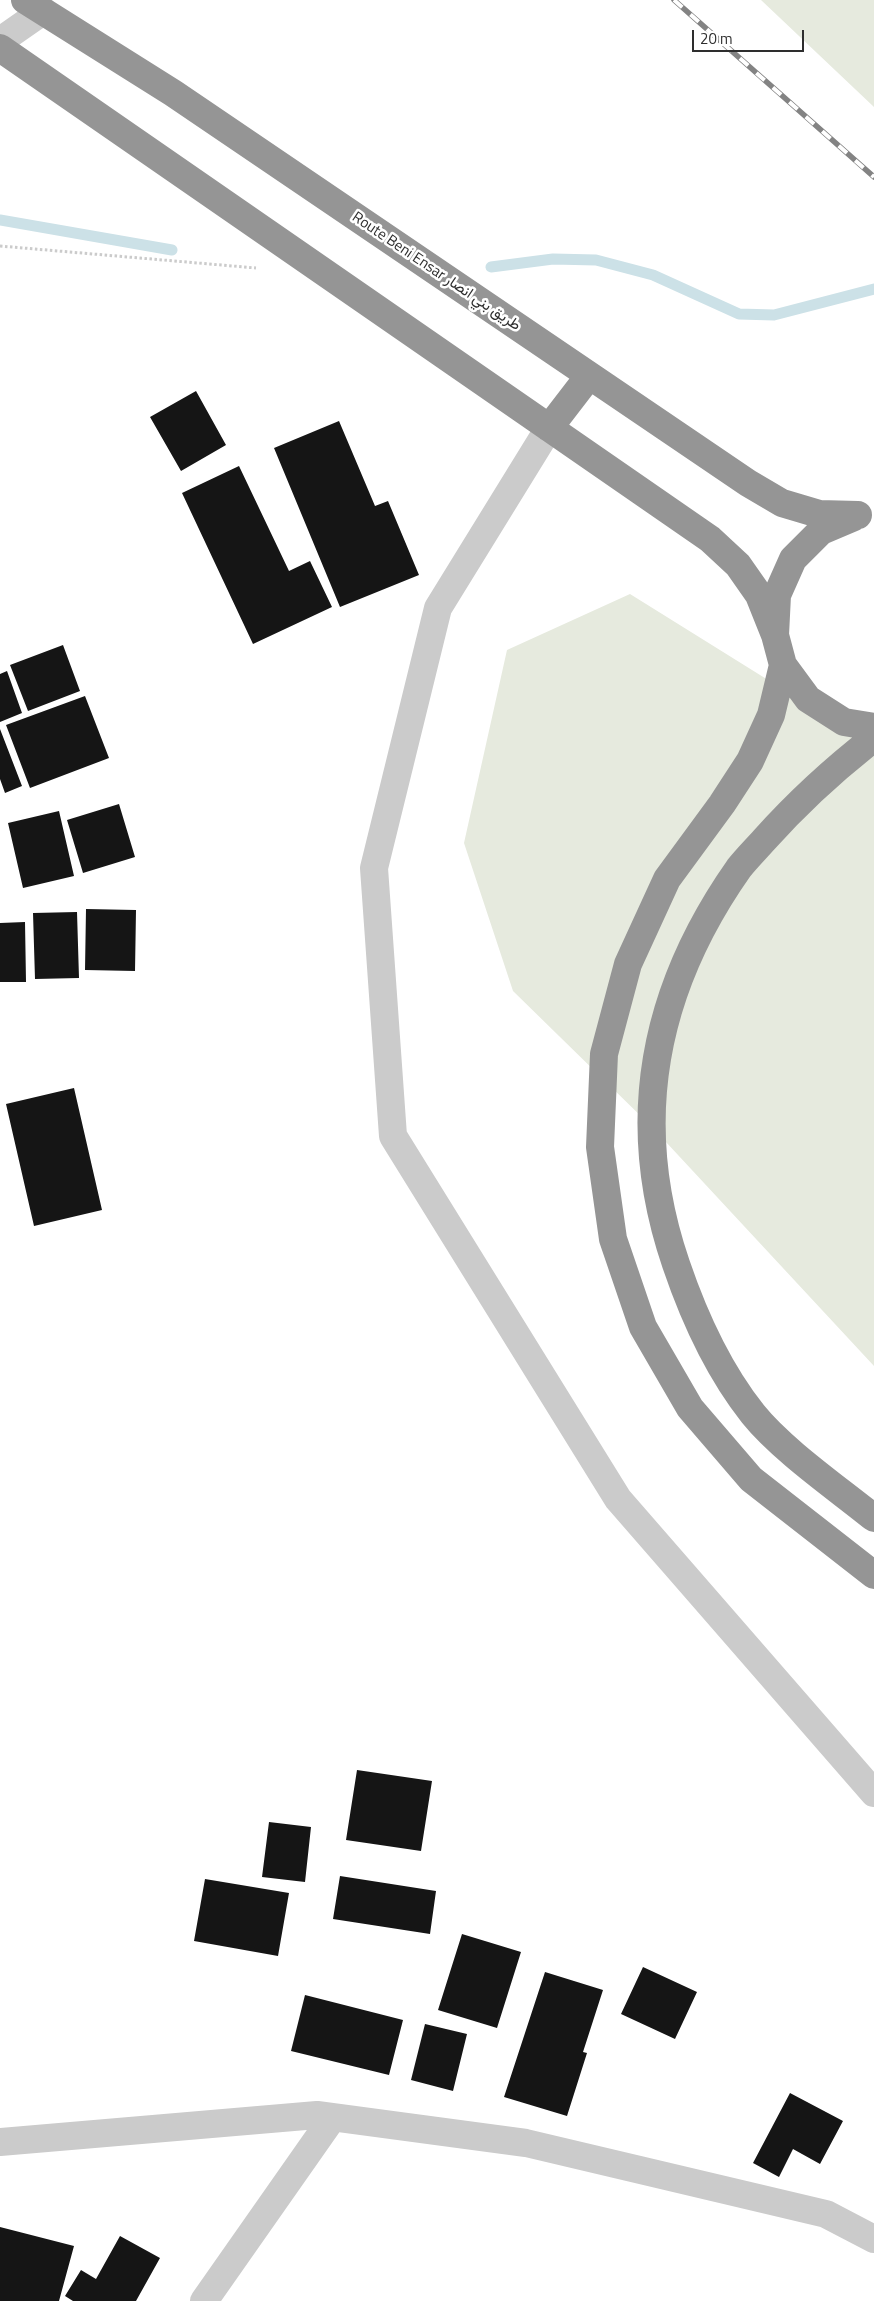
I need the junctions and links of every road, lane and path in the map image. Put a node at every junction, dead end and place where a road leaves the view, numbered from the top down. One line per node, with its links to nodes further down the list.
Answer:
1 (34, 5): 2 (street); 6 (highway, Route Beni Ensar طريق بني انصار)
2 (0, 41)
3 (0, 48): 7 (highway)
4 (0, 246): 5 (path)
5 (257, 268)
6 (589, 376): 7 (highway); 8 (highway, Route Beni Ensar طريق بني انصار)
7 (549, 428): 9 (highway); 15 (street)
8 (866, 515): 9 (highway)
9 (774, 635): 10 (highway)
10 (783, 665): 11 (highway); 14 (highway)
11 (874, 727)
12 (874, 738): 13 (highway)
13 (874, 1518)
14 (874, 1576)
15 (874, 1793)
16 (334, 2117): 17 (street); 18 (street); 19 (street)
17 (0, 2142)
18 (874, 2239)
19 (204, 2301)

